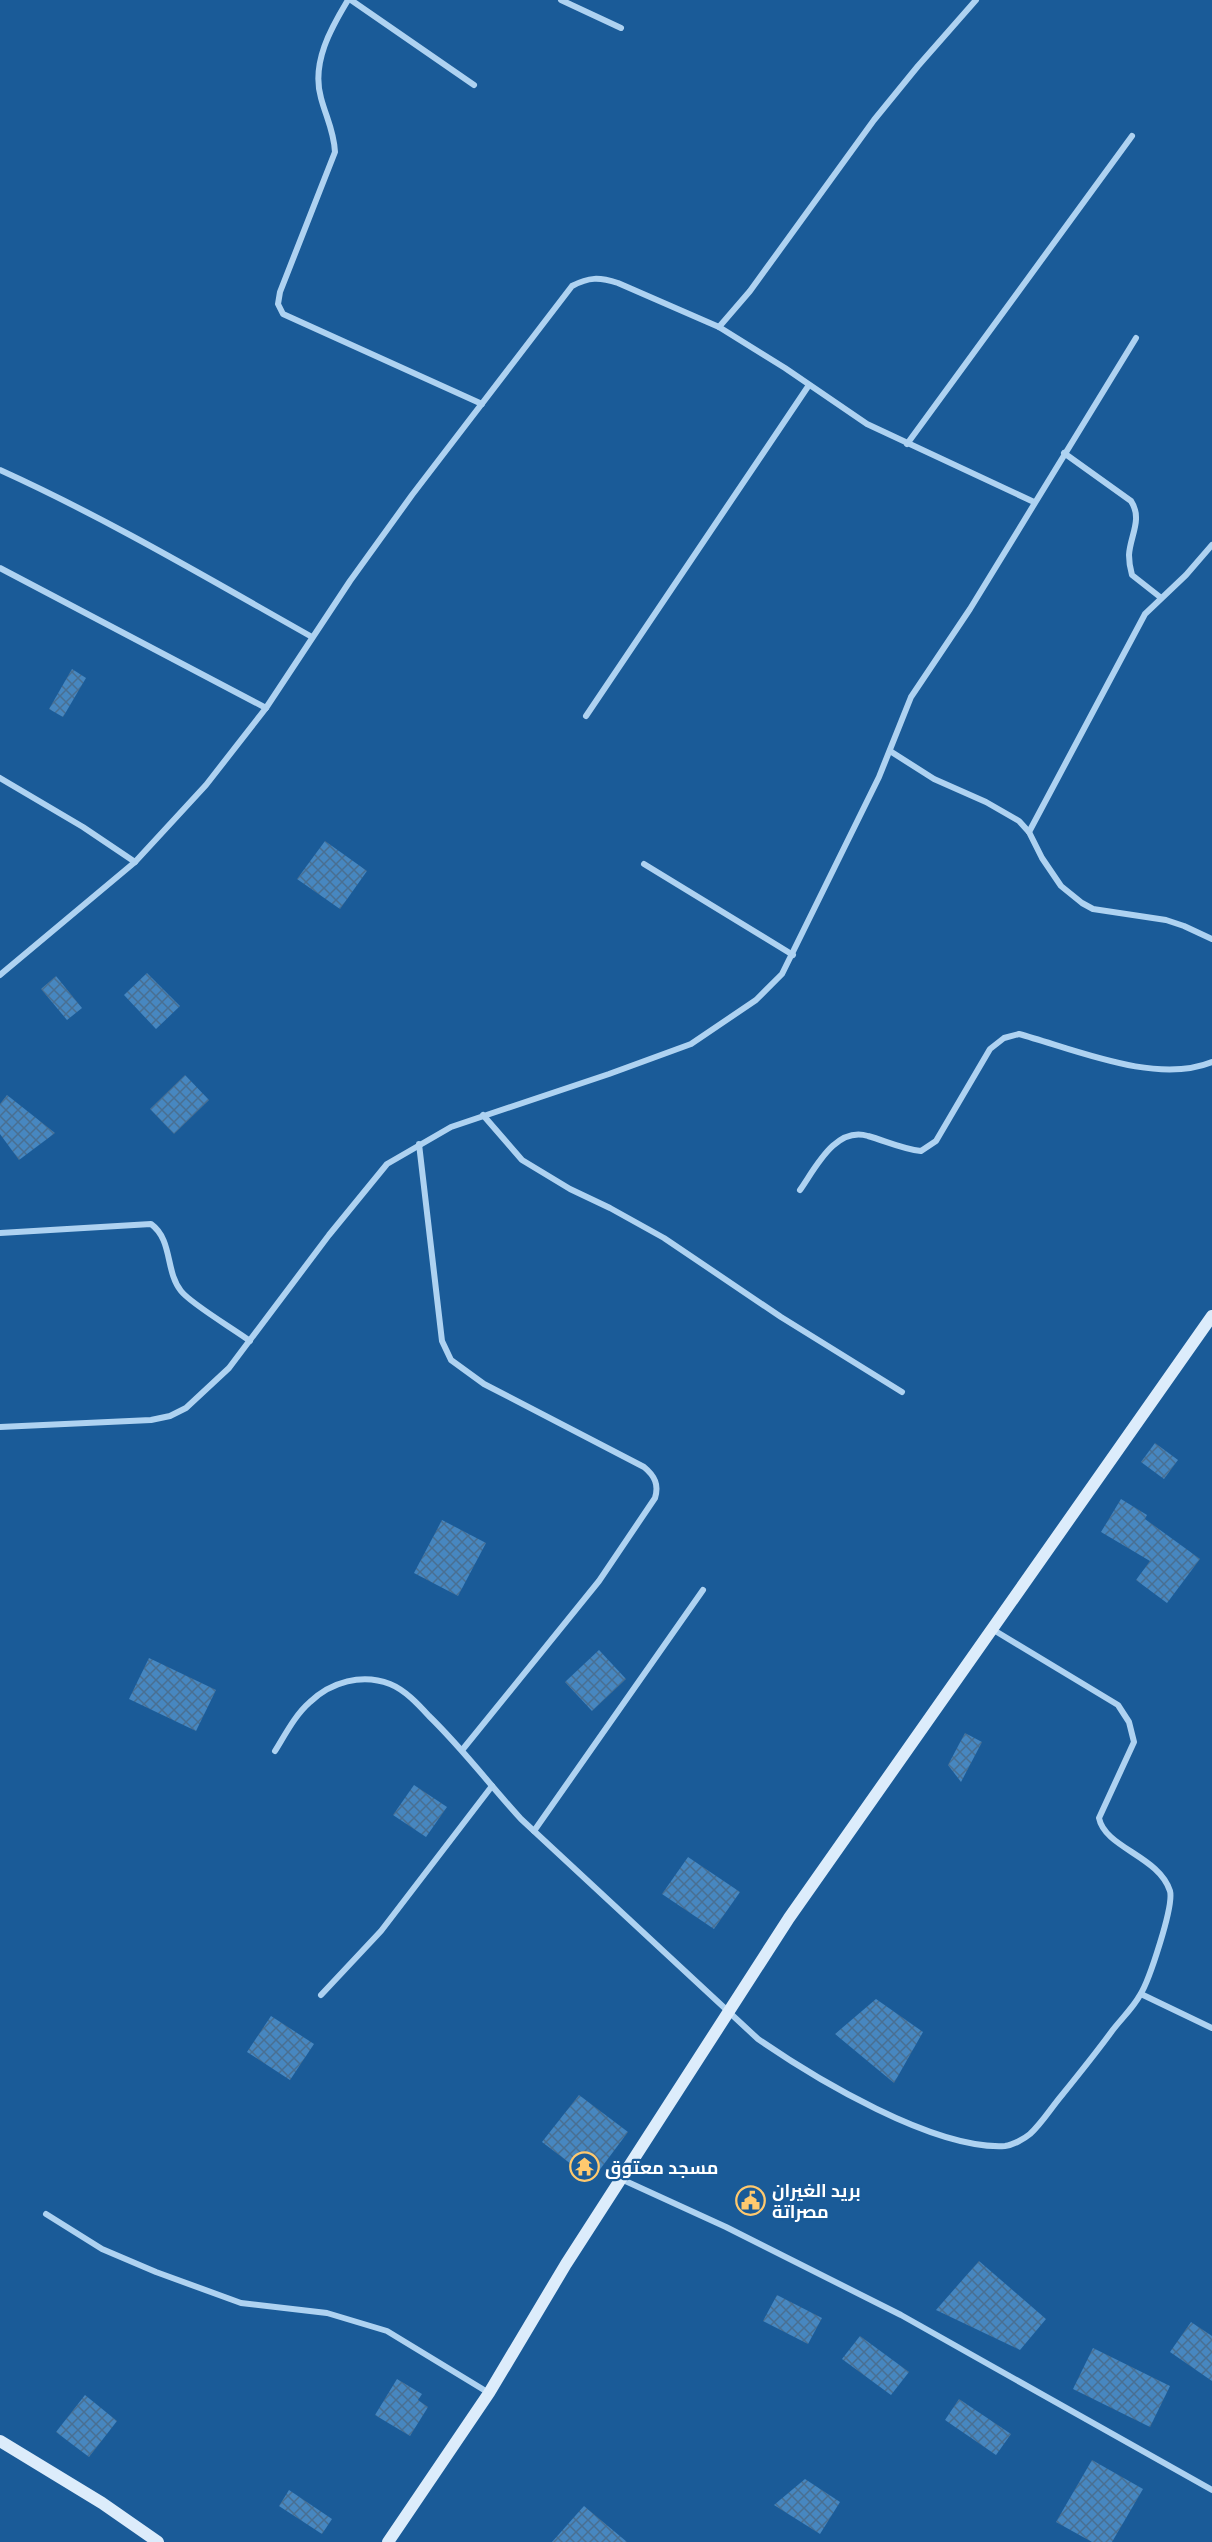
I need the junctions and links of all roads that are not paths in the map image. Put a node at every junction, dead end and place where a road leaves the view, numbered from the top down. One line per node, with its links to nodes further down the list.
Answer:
1 (349, 0): 5 (street); 10 (street)
2 (561, 0): 4 (street)
3 (976, 0): 7 (street)
4 (621, 28)
5 (474, 85)
6 (1132, 136): 11 (street)
7 (720, 327): 9 (street); 10 (street)
8 (1136, 338): 12 (street)
9 (809, 385): 11 (street); 20 (street)
10 (482, 404): 18 (street)
11 (907, 444): 14 (street)
12 (1064, 453): 14 (street); 17 (street)
13 (0, 470): 18 (street)
14 (1034, 502): 21 (street)
15 (1212, 544): 17 (street)
16 (0, 568): 19 (street)
17 (1160, 597): 23 (street)
18 (312, 637): 19 (street)
19 (266, 708): 24 (street)
20 (586, 716)
21 (890, 751): 23 (street); 27 (street)
22 (0, 778): 24 (street)
23 (1029, 832): 26 (street)
24 (135, 862): 28 (street)
25 (644, 864): 27 (street)
26 (1212, 939)
27 (793, 955): 30 (street)
28 (0, 975)
29 (1212, 1062): 32 (street)
30 (483, 1115): 31 (street); 36 (street)
31 (419, 1144): 35 (street); 40 (street)
32 (800, 1190)
33 (0, 1233): 35 (street)
34 (1212, 1316): 39 (street)
35 (250, 1341): 37 (street)
36 (902, 1392)
37 (0, 1426)
38 (703, 1590): 43 (street)
39 (992, 1629): 44 (street); 46 (street)
40 (463, 1749): 41 (street); 42 (street)
41 (275, 1750)
42 (492, 1786): 43 (street); 45 (street)
43 (534, 1831): 46 (street)
44 (1141, 1994): 46 (street); 47 (street)
45 (321, 1995)
46 (727, 2013): 48 (street)
47 (1212, 2028)
48 (621, 2179): 50 (street); 52 (street)
49 (46, 2214): 50 (street)
50 (489, 2392): 54 (street)
51 (0, 2441): 53 (street)
52 (1212, 2490)
53 (158, 2542)
54 (388, 2542)

